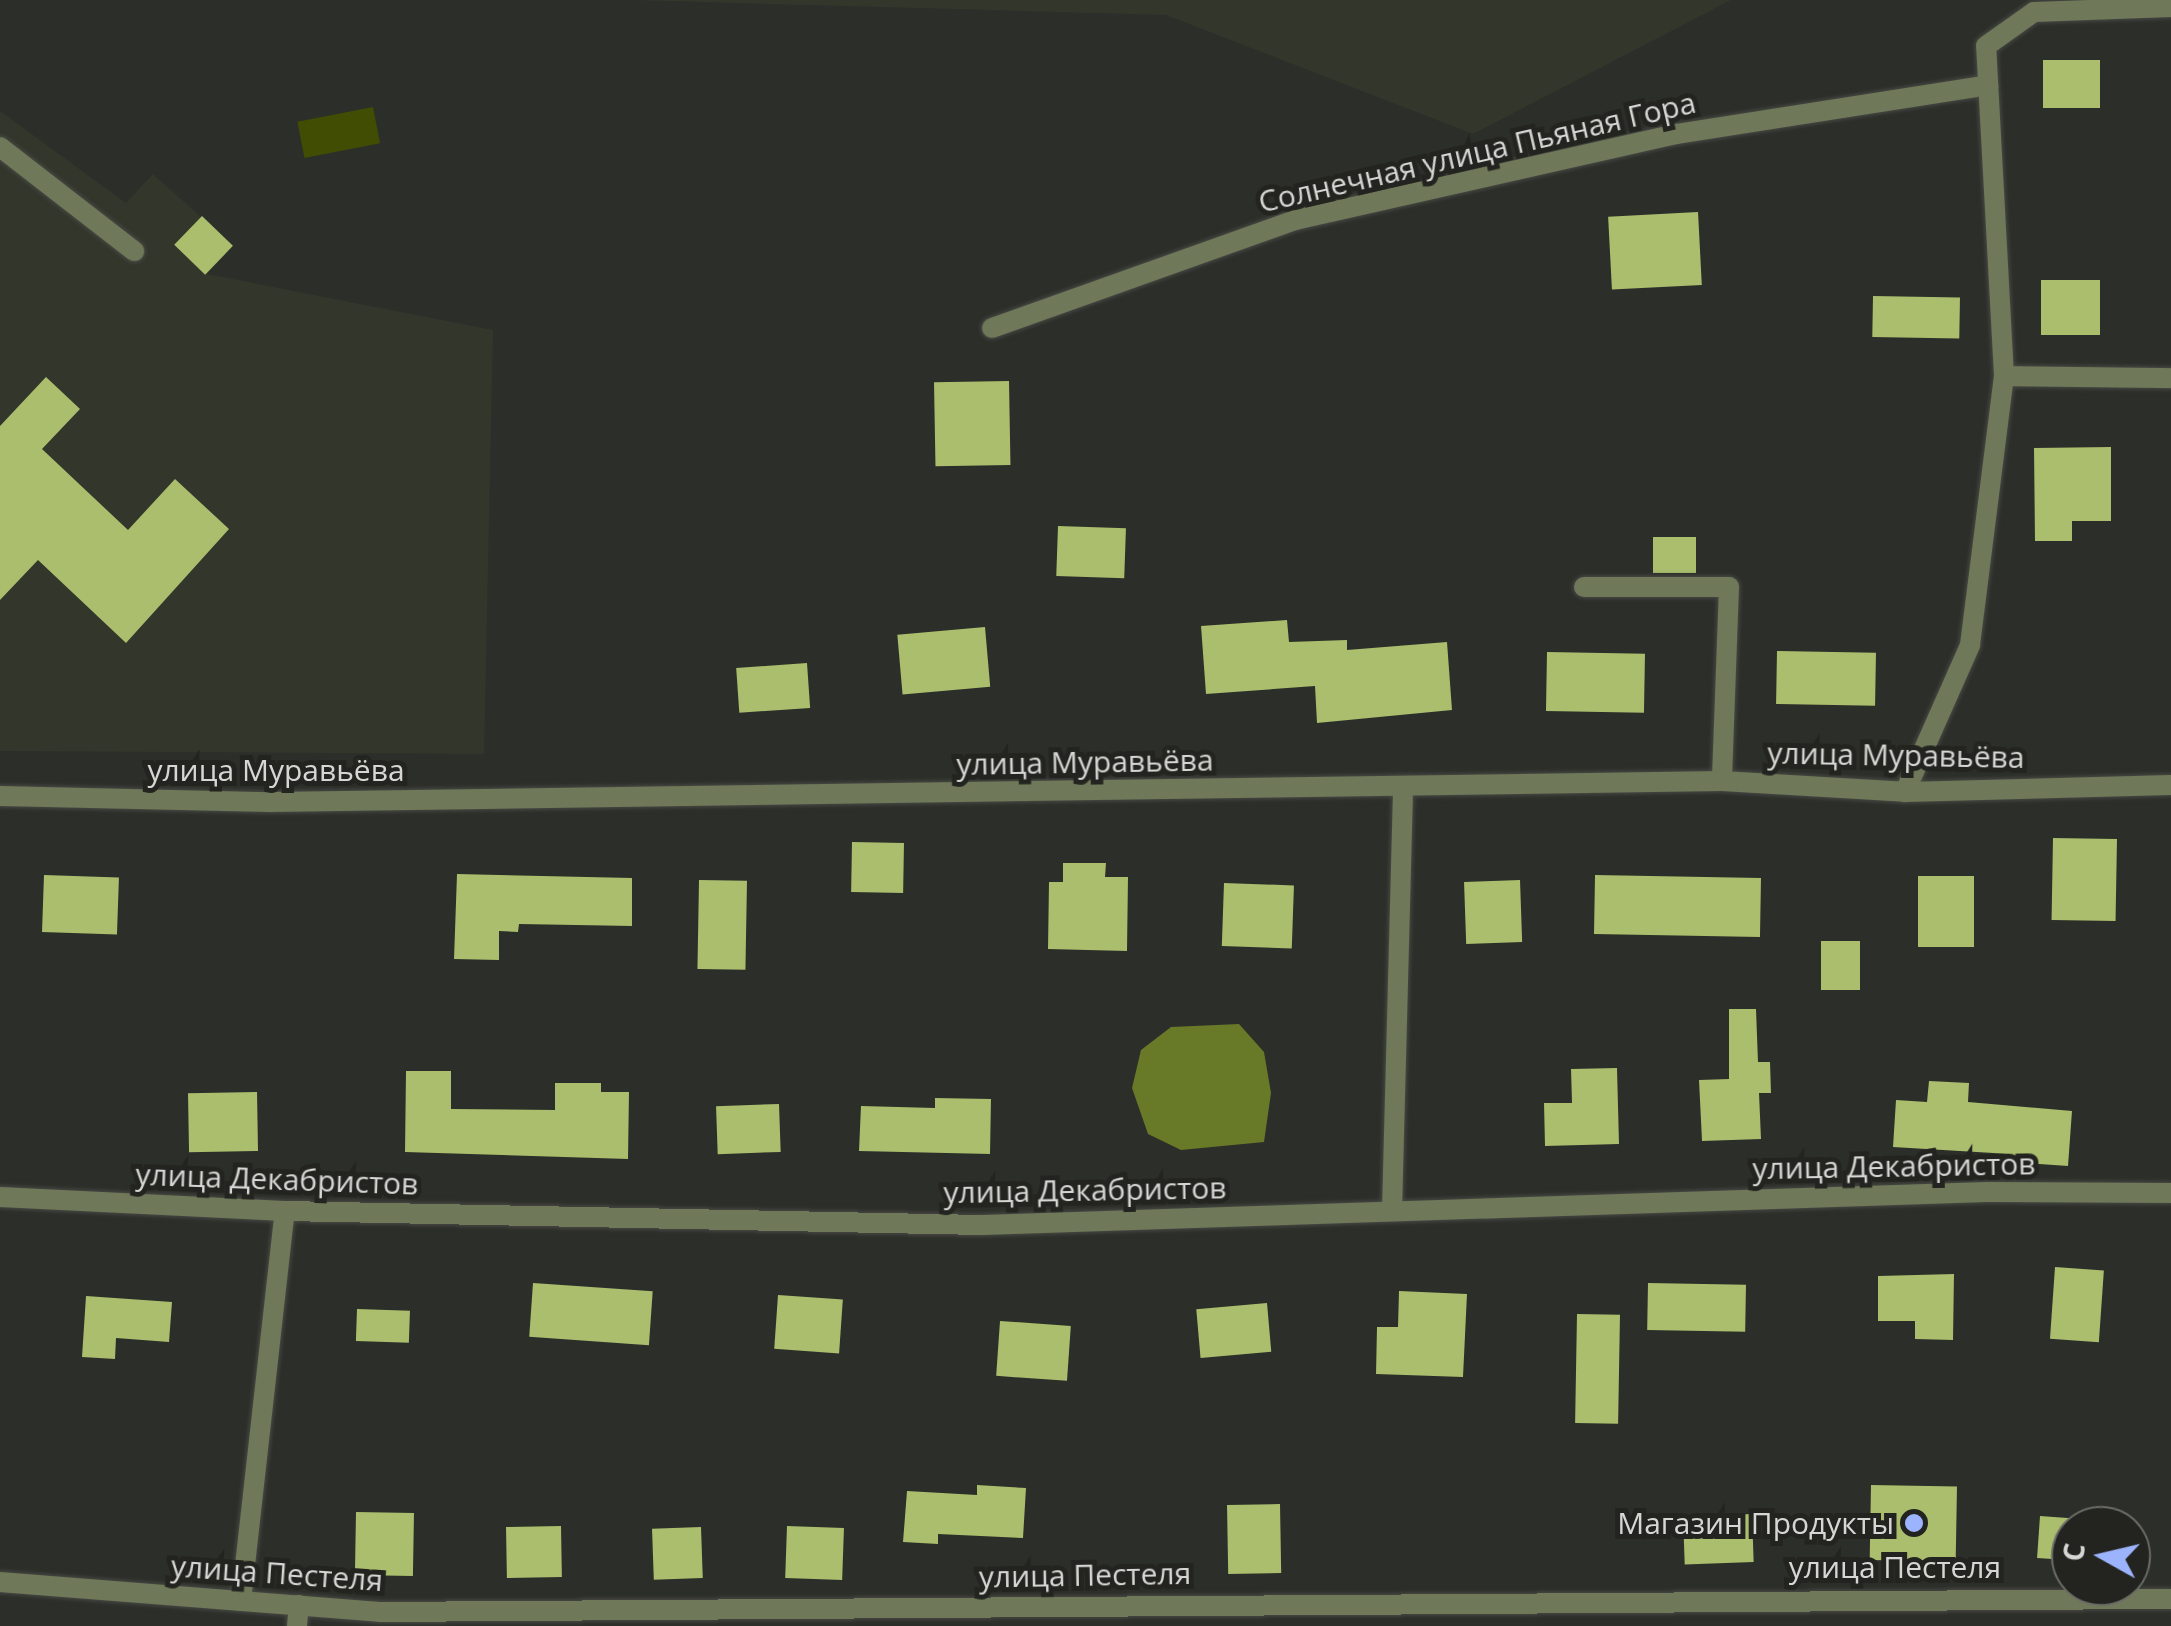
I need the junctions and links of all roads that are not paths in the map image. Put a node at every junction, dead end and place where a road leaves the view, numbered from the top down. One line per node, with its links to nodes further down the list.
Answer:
1 (2171, 8): 2 (street)
2 (1988, 84): 5 (street, Солнечная улица Пьяная Гора); 6 (street)
3 (0, 147): 4 (street)
4 (134, 250)
5 (992, 328)
6 (2004, 376): 7 (street); 12 (street)
7 (2171, 378)
8 (1584, 587): 9 (street)
9 (1722, 781): 11 (street, улица Муравьёва); 12 (street, улица Муравьёва)
10 (2171, 785): 12 (street, улица Муравьёва)
11 (1403, 788): 13 (street, улица Муравьёва); 17 (street)
12 (1904, 792)
13 (0, 796)
14 (2171, 1193): 17 (street, улица Декабристов)
15 (0, 1197): 16 (street, улица Декабристов)
16 (285, 1211): 17 (street, улица Декабристов); 20 (street)
17 (1392, 1211)
18 (0, 1582): 20 (street, улица Пестеля)
19 (2171, 1599): 21 (street, улица Пестеля)
20 (241, 1601): 21 (street, улица Пестеля)
21 (298, 1616)

